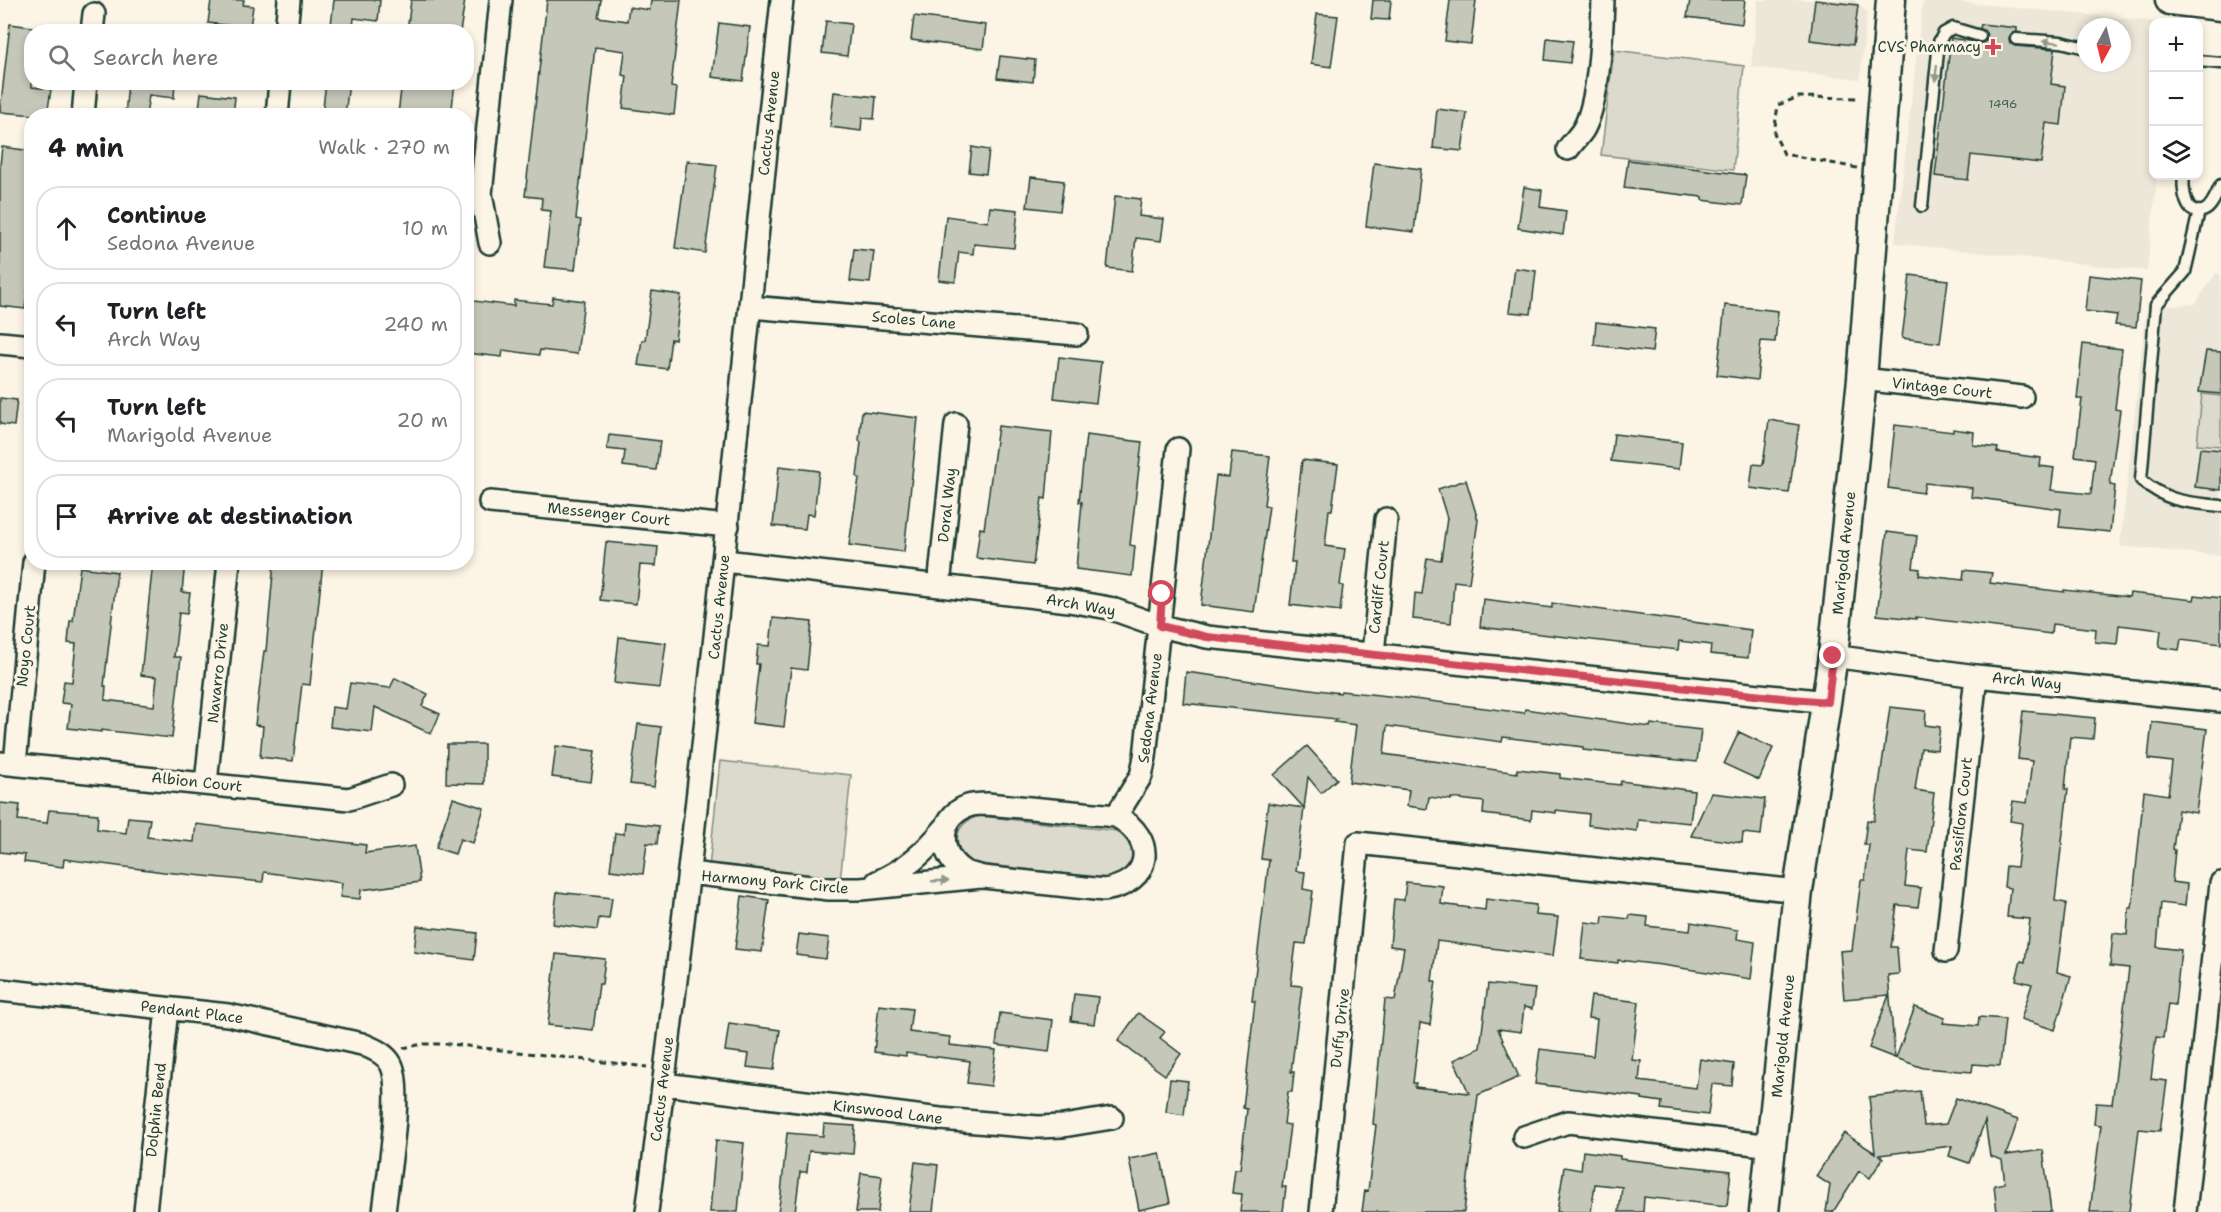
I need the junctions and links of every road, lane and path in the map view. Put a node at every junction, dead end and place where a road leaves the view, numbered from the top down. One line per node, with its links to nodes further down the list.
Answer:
1 (289, 0): 8 (street)
2 (501, 0): 25 (street)
3 (782, 0): 26 (street, Cactus Avenue)
4 (1603, 0): 19 (street)
5 (1891, 0): 16 (street, Marigold Avenue)
6 (2170, 0): 7 (street)
7 (2221, 6)
8 (287, 24)
9 (1980, 36): 23 (lane, one-way to 23)
10 (2016, 39): 11 (lane, one-way to 10)
11 (2077, 46)
12 (2203, 61): 13 (lane)
13 (2221, 63)
14 (85, 90): 17 (street)
15 (279, 90): 18 (street)
16 (1883, 100): 20 (street, Marigold Avenue); 20 (path)
17 (84, 108)
18 (278, 108)
19 (1568, 148)
20 (1878, 171): 30 (street, Marigold Avenue)
21 (2183, 180): 24 (lane)
22 (2221, 185): 24 (lane)
23 (1922, 206)
24 (2199, 211): 35 (lane)
25 (490, 243)
26 (750, 307): 27 (street, Scoles Lane); 37 (street, Cactus Avenue)
27 (1077, 334)
28 (0, 343): 29 (street)
29 (24, 345)
30 (1862, 379): 31 (street, Vintage Court); 44 (street, Marigold Avenue)
31 (2022, 397)
32 (956, 424): 41 (street, Doral Way)
33 (1178, 449): 42 (street, Sedona Avenue)
34 (490, 502): 37 (street, Messenger Court)
35 (2221, 506)
36 (1386, 519): 43 (street, Cardiff Court)
37 (728, 526): 38 (street, Cactus Avenue)
38 (725, 561): 41 (street, Arch Way); 53 (street, Cactus Avenue)
39 (33, 570): 48 (street, Noyo Court)
40 (229, 570): 49 (street, Navarro Drive)
41 (939, 586): 42 (street, Arch Way)
42 (1160, 626): 43 (street, Arch Way); 51 (street, Sedona Avenue)
43 (1373, 654): 47 (street, Arch Way)
44 (1833, 656): 45 (street, Arch Way); 47 (street, Marigold Avenue)
45 (1976, 676): 46 (street, Arch Way); 58 (street, Passiflora Court)
46 (2221, 701)
47 (1828, 702): 57 (street, Marigold Avenue)
48 (7, 764): 49 (street, Albion Court)
49 (206, 783): 50 (street, Albion Court)
50 (392, 785)
51 (1116, 816): 52 (street, Harmony Park Circle); 54 (street, Harmony Park Circle)
52 (944, 829): 54 (street, Harmony Park Circle); 56 (street, Harmony Park Circle)
53 (689, 873): 56 (street, Harmony Park Circle); 62 (street, Cactus Avenue)
54 (983, 877): 56 (street, Harmony Park Circle, one-way to 54)
55 (2221, 883): 71 (street)
56 (861, 890)
57 (1798, 891): 65 (street, Marigold Avenue); 69 (street, Duffy Drive)
58 (1946, 951)
59 (0, 990): 60 (street, Pendant Place)
60 (167, 1009): 61 (street, Pendant Place); 66 (street, Dolphin Bend)
61 (381, 1052): 62 (path); 67 (street)
62 (664, 1077): 63 (street, Kinswood Lane); 68 (street, Cactus Avenue)
63 (1113, 1118)
64 (1524, 1137): 65 (street)
65 (1772, 1146): 70 (street, Marigold Avenue)
66 (145, 1212)
67 (384, 1212)
68 (647, 1212)
69 (1321, 1212)
70 (1764, 1212)
71 (2185, 1212)

